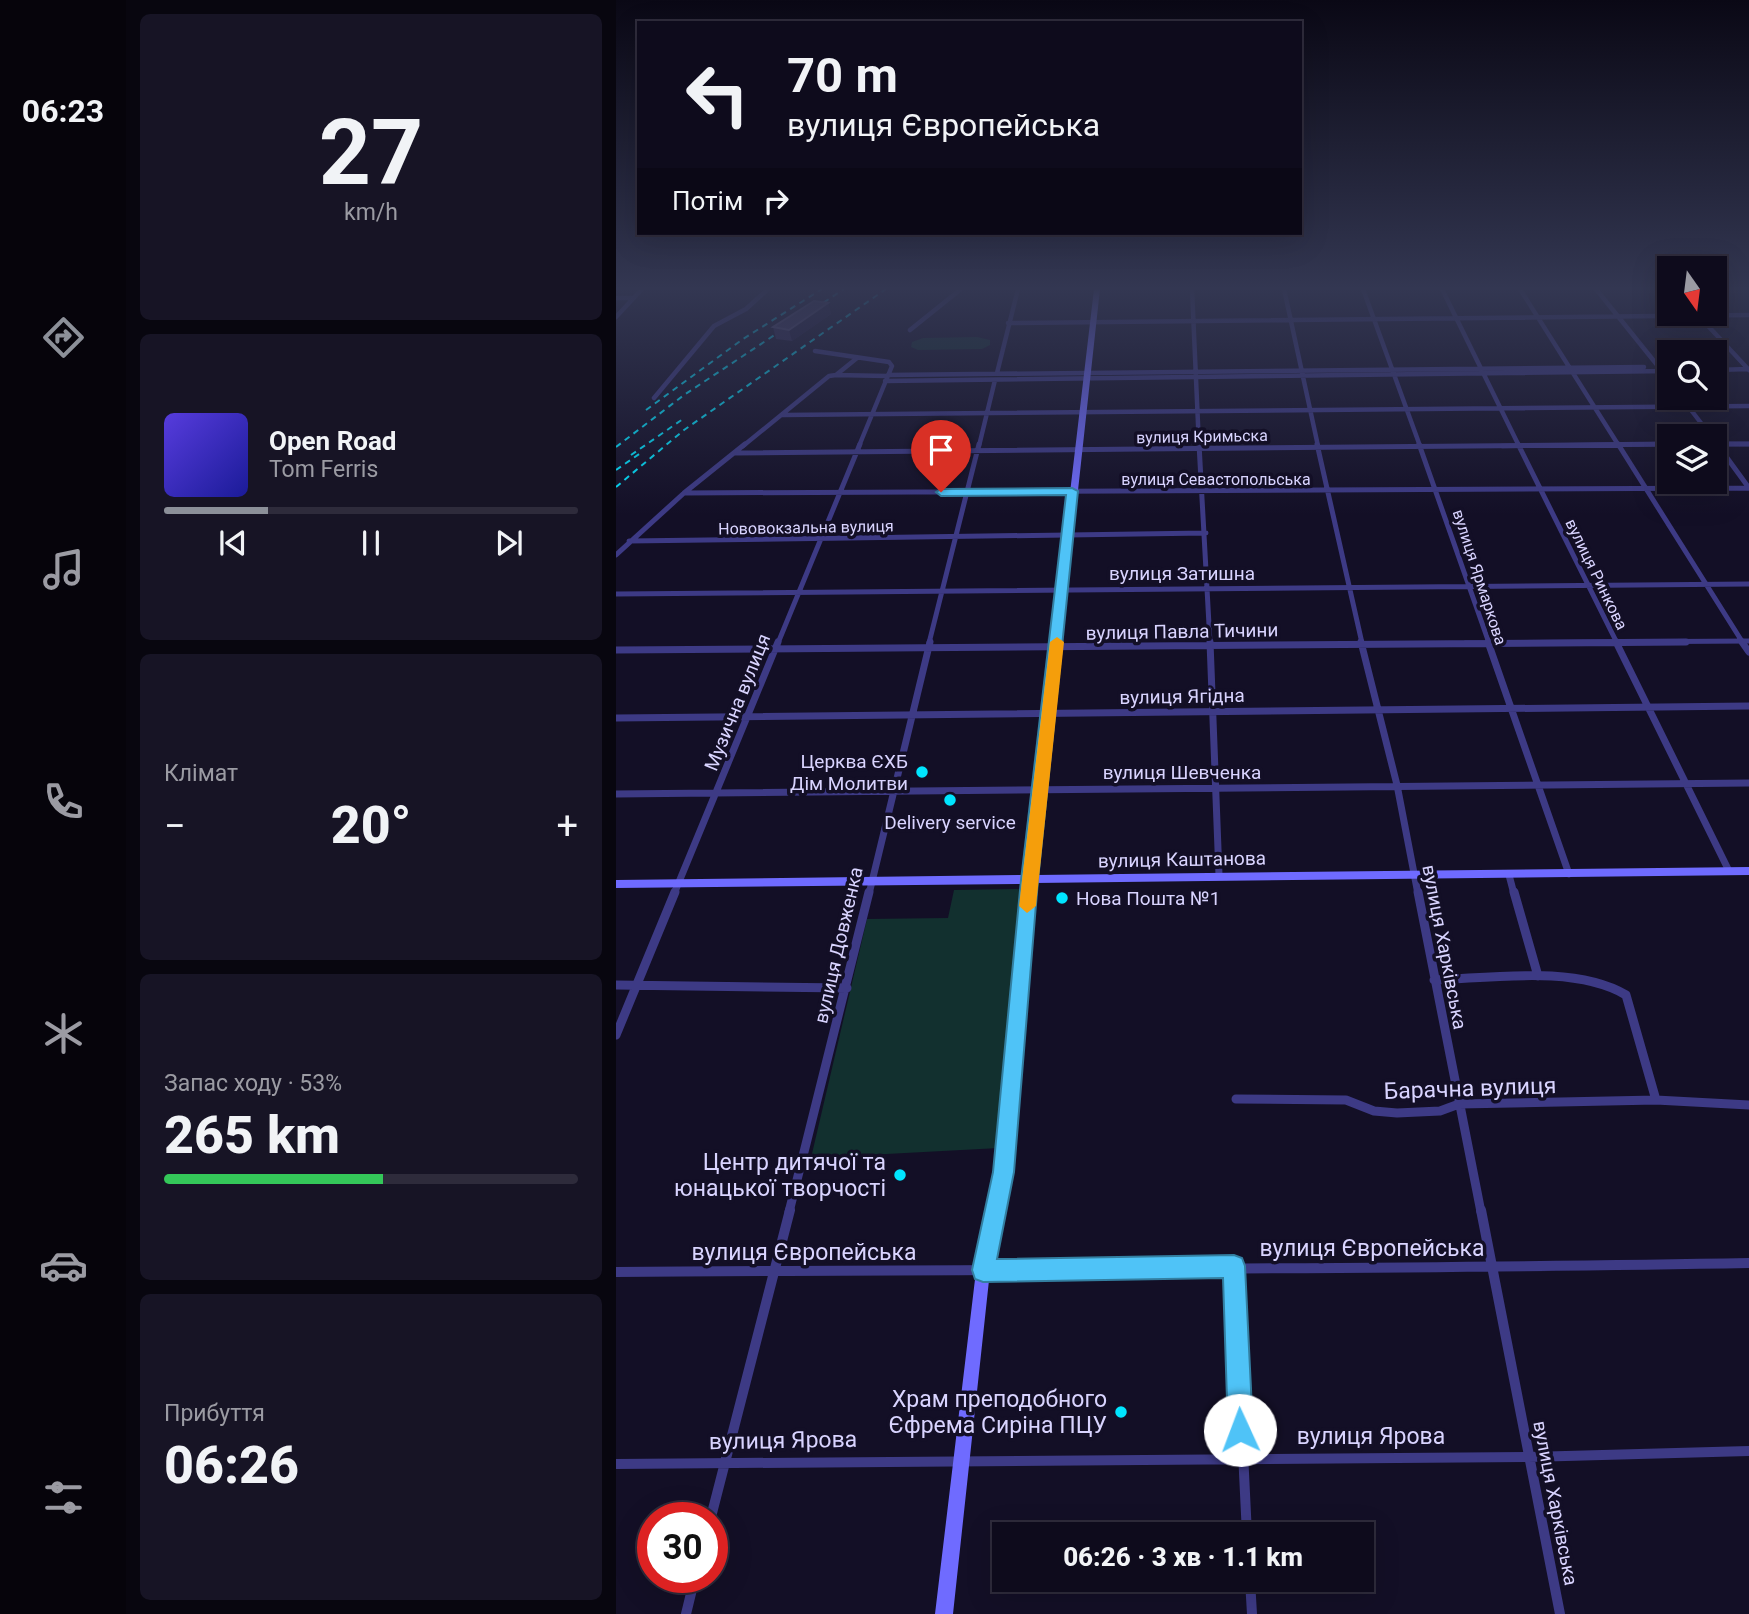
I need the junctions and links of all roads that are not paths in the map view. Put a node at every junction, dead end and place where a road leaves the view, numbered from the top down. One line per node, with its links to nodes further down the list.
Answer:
1 (682, 364): 23 (street)
2 (849, 364): 18 (street)
3 (891, 364): 21 (street)
4 (999, 364): 22 (street, вулиця Довженка)
5 (1086, 364): 20 (main road)
6 (1196, 364): 19 (street)
7 (1300, 364): 17 (street, вулиця Харківська)
8 (1391, 364): 16 (street, вулиця Ярмаркова)
9 (1481, 364): 15 (street, вулиця Ринкова)
10 (1569, 364): 14 (street)
11 (1727, 367): 12 (street)
12 (1748, 367)
13 (1657, 369): 14 (street)
14 (1573, 370): 15 (street); 28 (street)
15 (1485, 371): 16 (street); 27 (street, вулиця Ринкова)
16 (1394, 373): 17 (street); 29 (street, вулиця Ярмаркова)
17 (1302, 374): 19 (street); 30 (street, вулиця Харківська)
18 (835, 375): 21 (street); 35 (street)
19 (1197, 375): 20 (street); 32 (street)
20 (1085, 376): 22 (street); 33 (main road)
21 (887, 377): 22 (street); 36 (street, Музична вулиця)
22 (996, 377): 34 (street, вулиця Довженка)
23 (654, 398)
24 (1727, 406): 25 (street)
25 (1749, 406)
26 (1657, 407): 28 (street)
27 (1501, 408): 28 (street); 29 (street); 43 (street, вулиця Ринкова)
28 (1595, 408): 41 (street)
29 (1407, 409): 30 (street); 42 (street, вулиця Ярмаркова)
30 (1311, 410): 32 (street); 44 (street, вулиця Харківська)
31 (1691, 410): 37 (street)
32 (1196, 411): 33 (street); 45 (street)
33 (1081, 412): 34 (street); 46 (main road)
34 (986, 414): 36 (street); 47 (street, вулиця Довженка)
35 (783, 415): 36 (street); 49 (street)
36 (871, 415): 48 (street, Музична вулиця)
37 (1702, 424)
38 (1727, 443): 40 (street)
39 (1657, 444): 41 (street, вулиця Кримьска)
40 (1749, 444)
41 (1619, 445): 43 (street, вулиця Кримьска); 51 (street)
42 (1421, 446): 43 (street, вулиця Кримьска); 44 (street, вулиця Кримьска); 57 (street, вулиця Ярмаркова)
43 (1519, 446): 53 (street, вулиця Ринкова)
44 (1320, 447): 45 (street, вулиця Кримьска); 56 (street, вулиця Харківська)
45 (1199, 448): 46 (street, вулиця Кримьска); 55 (street)
46 (1077, 450): 47 (street, вулиця Кримьска); 54 (main road)
47 (977, 451): 48 (street, вулиця Кримьска); 60 (street, вулиця Довженка)
48 (857, 452): 49 (street, вулиця Кримьска); 59 (street, Музична вулиця)
49 (734, 453): 58 (street)
50 (1727, 458): 52 (street)
51 (1647, 488): 52 (street, вулиця Севастопольська); 53 (street, вулиця Севастопольська); 67 (street)
52 (1749, 488)
53 (1540, 489): 57 (street, вулиця Севастопольська); 69 (street, вулиця Ринкова)
54 (1072, 491): 55 (street, вулиця Севастопольська); 60 (street, вулиця Севастопольська); 62 (main road)
55 (1202, 491): 56 (street, вулиця Севастопольська); 61 (street)
56 (1328, 491): 57 (street, вулиця Севастопольська); 71 (street, вулиця Харківська)
57 (1437, 491): 70 (street, вулиця Ярмаркова)
58 (684, 492): 59 (street, вулиця Севастопольська); 65 (street)
59 (841, 492): 60 (street, вулиця Севастопольська); 64 (street, Музична вулиця)
60 (967, 492): 63 (street, вулиця Довженка)
61 (1206, 533): 62 (street, Нововокзальна вулиця); 72 (street)
62 (1067, 535): 63 (street, Нововокзальна вулиця); 74 (main road)
63 (955, 537): 64 (street, Нововокзальна вулиця); 75 (street, вулиця Довженка)
64 (821, 539): 65 (street, Нововокзальна вулиця); 73 (street, Музична вулиця)
65 (629, 541): 66 (street)
66 (616, 555)
67 (1709, 584): 68 (street, вулиця Затишна); 69 (street, вулиця Затишна); 77 (street)
68 (1749, 584)
69 (1589, 585): 70 (street, вулиця Затишна); 78 (street, вулиця Ринкова)
70 (1467, 587): 71 (street, вулиця Затишна); 79 (street, вулиця Ярмаркова)
71 (1349, 588): 72 (street, вулиця Затишна); 80 (street, вулиця Харківська)
72 (1208, 589): 74 (street, вулиця Затишна); 81 (street)
73 (798, 590): 75 (street, вулиця Затишна); 76 (street, вулиця Затишна); 85 (street, Музична вулиця)
74 (1062, 590): 75 (street, вулиця Затишна); 82 (main road)
75 (942, 591): 83 (street, вулиця Довженка)
76 (616, 594)
77 (1746, 641): 78 (street, вулиця Павла Тичини); 86 (street)
78 (1614, 642): 79 (street, вулиця Павла Тичини); 88 (street, вулиця Ринкова)
79 (1487, 643): 80 (street, вулиця Павла Тичини); 89 (street, вулиця Ярмаркова)
80 (1364, 645): 81 (street, вулиця Павла Тичини); 91 (street, вулиця Харківська)
81 (1210, 646): 82 (street, вулиця Павла Тичини); 90 (street)
82 (1056, 648): 83 (street, вулиця Павла Тичини); 92 (main road)
83 (927, 649): 85 (street, вулиця Павла Тичини); 93 (street, вулиця Довженка)
84 (616, 650): 85 (street, вулиця Павла Тичини)
85 (776, 650): 94 (street, Музична вулиця)
86 (1749, 652)
87 (1749, 706): 88 (street, вулиця Ягідна)
88 (1648, 708): 89 (street, вулиця Ягідна); 96 (street, вулиця Ринкова)
89 (1512, 709): 91 (street, вулиця Ягідна); 99 (street, вулиця Ярмаркова)
90 (1214, 711): 91 (street, вулиця Ягідна); 92 (street, вулиця Ягідна); 101 (street)
91 (1381, 711): 98 (street, вулиця Харківська)
92 (1049, 713): 93 (street, вулиця Ягідна); 100 (main road)
93 (911, 715): 94 (street, вулиця Ягідна); 102 (street, вулиця Довженка)
94 (747, 717): 95 (street, вулиця Ягідна); 104 (street, Музична вулиця)
95 (616, 719)
96 (1687, 783): 97 (street, вулиця Шевченка); 99 (street, вулиця Шевченка); 106 (street, вулиця Ринкова)
97 (1749, 783)
98 (1397, 785): 99 (street, вулиця Шевченка); 101 (street, вулиця Шевченка); 107 (street, вулиця Харківська)
99 (1538, 785): 108 (street, вулиця Ярмаркова)
100 (1040, 789): 101 (street, вулиця Шевченка); 102 (street, вулиця Шевченка); 111 (main road)
101 (1216, 789): 109 (street)
102 (892, 792): 104 (street, вулиця Шевченка); 112 (street, вулиця Довженка)
103 (616, 794): 104 (street, вулиця Шевченка)
104 (716, 794): 114 (street, Музична вулиця)
105 (1749, 871): 106 (main road, вулиця Каштанова)
106 (1729, 872): 108 (main road, вулиця Каштанова)
107 (1413, 873): 109 (main road, вулиця Каштанова); 110 (main road, вулиця Каштанова); 116 (street, вулиця Харківська)
108 (1569, 874): 110 (main road, вулиця Каштанова)
109 (1219, 875): 111 (main road, вулиця Каштанова)
110 (1509, 875): 115 (street)
111 (1030, 880): 112 (main road, вулиця Каштанова); 128 (main road)
112 (871, 882): 114 (main road, вулиця Каштанова); 119 (street, вулиця Довженка)
113 (616, 884): 114 (main road, вулиця Каштанова)
114 (678, 884): 118 (street, Музична вулиця)
115 (1538, 976): 116 (street); 122 (street)
116 (1434, 980): 123 (street, вулиця Харківська)
117 (616, 985): 118 (street)
118 (635, 986): 119 (street); 120 (street, Музична вулиця)
119 (846, 988): 130 (street, вулиця Довженка)
120 (616, 1035)
121 (1236, 1099): 123 (street, Барачна вулиця)
122 (1656, 1100): 123 (street, Барачна вулиця); 124 (street, Барачна вулиця)
123 (1459, 1104): 127 (street, вулиця Харківська)
124 (1749, 1105)
125 (1749, 1263): 127 (street, вулиця Європейська)
126 (1234, 1266): 127 (street, вулиця Європейська); 128 (street, вулиця Європейська); 133 (street)
127 (1493, 1269): 132 (street, вулиця Харківська)
128 (983, 1270): 130 (street, вулиця Європейська); 134 (main road)
129 (616, 1272): 130 (street, вулиця Європейська)
130 (772, 1272): 135 (street, вулиця Довженка)
131 (1749, 1451): 132 (street, вулиця Ярова)
132 (1529, 1457): 133 (street, вулиця Ярова); 144 (street, вулиця Харківська)
133 (1241, 1458): 134 (street, вулиця Ярова); 138 (street)
134 (960, 1459): 135 (street, вулиця Ярова); 142 (main road)
135 (726, 1461): 136 (street, вулиця Ярова); 137 (street, вулиця Довженка)
136 (616, 1464)
137 (715, 1502)
138 (1246, 1522)
139 (1251, 1592): 143 (street)
140 (691, 1593): 141 (street)
141 (686, 1614)
142 (944, 1614)
143 (1252, 1614)
144 (1560, 1614)

